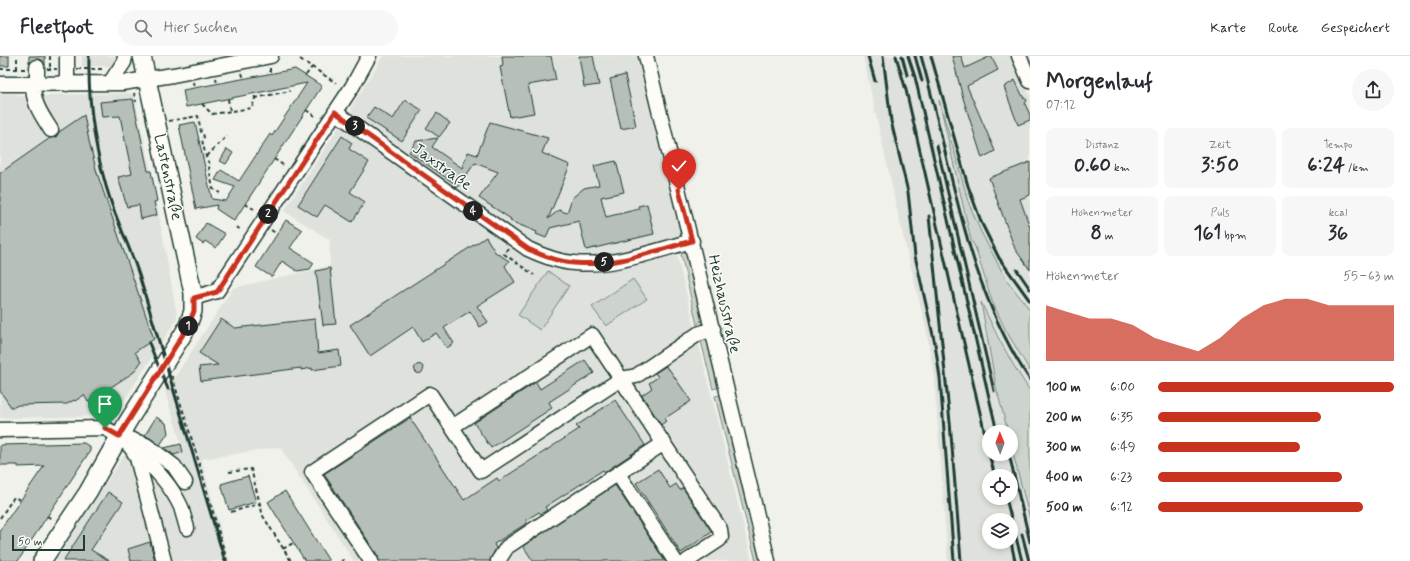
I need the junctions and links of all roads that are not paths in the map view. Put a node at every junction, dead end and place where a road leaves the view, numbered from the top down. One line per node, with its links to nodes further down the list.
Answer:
1 (67, 56): 14 (street)
2 (125, 56): 11 (street)
3 (142, 56): 9 (main road, Lastenstraße)
4 (270, 56): 9 (street)
5 (369, 56): 15 (street)
6 (646, 56): 17 (street, Heizhausstraße)
7 (1019, 56): 10 (street)
8 (44, 68): 13 (street)
9 (148, 79): 11 (street); 18 (main road, Lastenstraße)
10 (1030, 81)
11 (110, 83): 14 (street)
12 (0, 84): 13 (street)
13 (35, 84): 14 (street); 16 (street)
14 (67, 84)
15 (335, 112): 17 (street, Jaxstraße); 18 (street)
16 (51, 130)
17 (692, 241): 19 (street, Heizhausstraße)
18 (194, 298): 23 (main road, Lastenstraße)
19 (713, 329): 20 (street); 35 (street, Heizhausstraße)
20 (621, 379): 21 (street); 21 (street); 24 (street)
21 (452, 427): 31 (street)
22 (0, 430): 23 (street)
23 (119, 436): 25 (street); 27 (street); 29 (main road, Lastenstraße)
24 (664, 444): 26 (street); 34 (street)
25 (133, 449): 28 (street); 30 (street)
26 (618, 474): 32 (street); 33 (street)
27 (185, 482)
28 (187, 528)
29 (42, 561)
30 (164, 561)
31 (371, 561)
32 (498, 561)
33 (676, 561)
34 (687, 561)
35 (768, 561)

